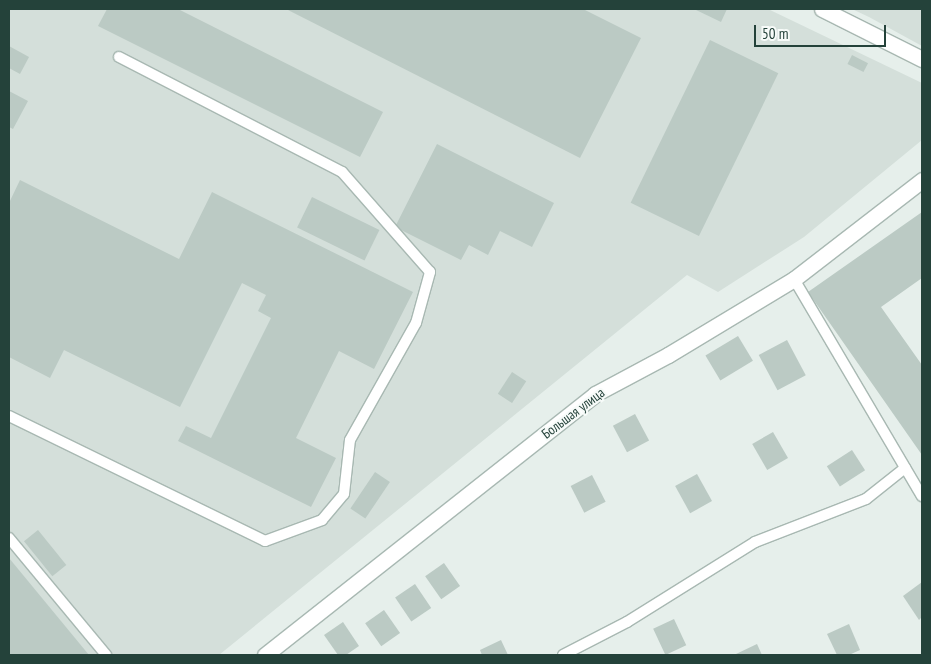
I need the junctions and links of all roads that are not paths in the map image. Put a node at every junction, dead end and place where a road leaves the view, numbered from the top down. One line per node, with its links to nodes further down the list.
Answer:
1 (822, 9): 3 (street)
2 (119, 57): 6 (lane)
3 (922, 59)
4 (922, 180): 5 (street, Большая улица)
5 (794, 279): 7 (lane); 11 (street, Большая улица)
6 (9, 416)
7 (905, 468): 8 (lane); 12 (lane)
8 (922, 496)
9 (9, 538): 10 (lane)
10 (106, 655)
11 (265, 655)
12 (563, 655)

